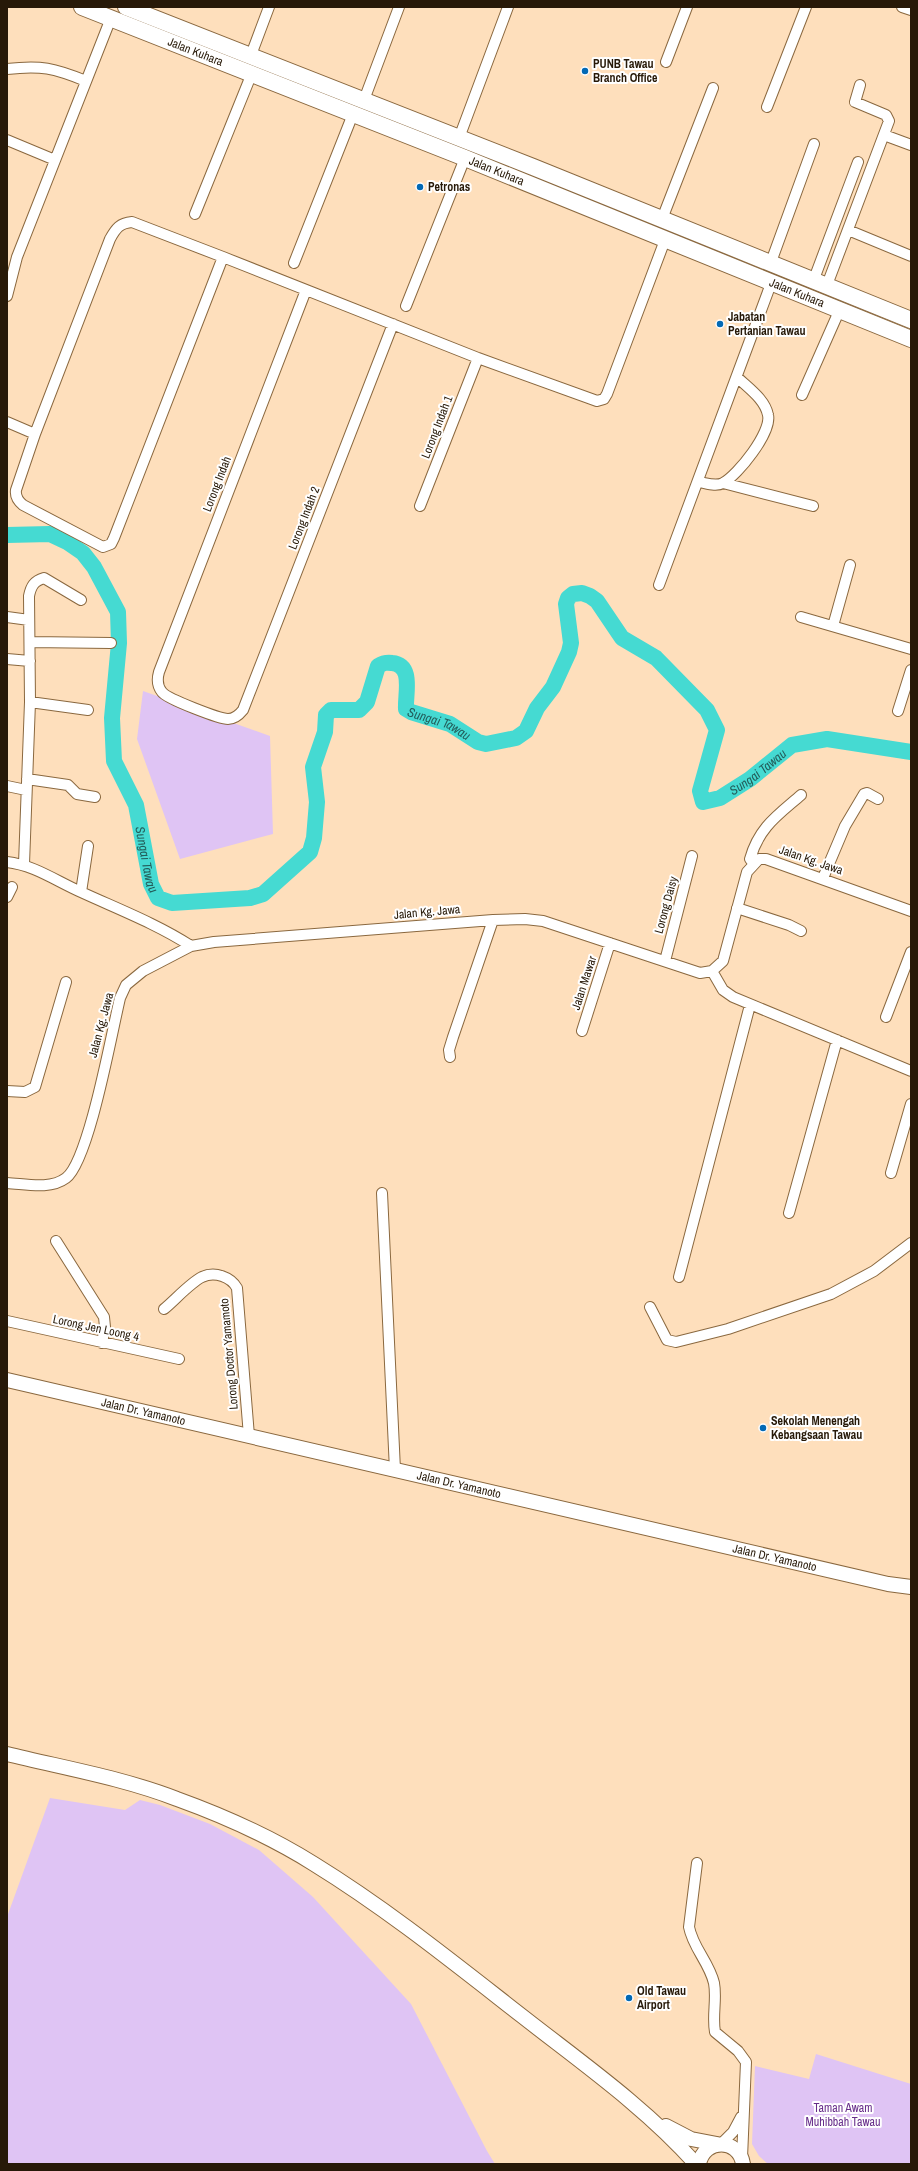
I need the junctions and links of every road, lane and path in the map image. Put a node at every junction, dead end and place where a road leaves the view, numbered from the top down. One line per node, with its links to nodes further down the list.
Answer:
1 (82, 7): 10 (main road, Jalan Kuhara)
2 (126, 7): 11 (main road, Jalan Kuhara)
3 (269, 7): 11 (street)
4 (399, 7): 18 (street)
5 (508, 7): 22 (street)
6 (687, 7): 12 (street)
7 (806, 7): 19 (street)
8 (902, 7): 9 (street)
9 (911, 10)
10 (111, 18): 14 (main road, Jalan Kuhara); 15 (street)
11 (251, 55): 18 (main road, Jalan Kuhara)
12 (666, 62)
13 (7, 69): 15 (street)
14 (252, 73): 20 (main road, Jalan Kuhara); 29 (street)
15 (86, 81): 27 (street)
16 (860, 85): 21 (street)
17 (713, 88): 30 (street)
18 (364, 100): 22 (main road, Jalan Kuhara)
19 (767, 107)
20 (353, 114): 26 (main road, Jalan Kuhara); 36 (street)
21 (884, 135): 25 (street); 31 (street)
22 (459, 138): 30 (main road, Jalan Kuhara)
23 (7, 140): 27 (street)
24 (814, 144): 35 (street)
25 (911, 146)
26 (465, 158): 32 (main road, Jalan Kuhara); 41 (street)
27 (55, 160): 40 (street)
28 (858, 162): 38 (street)
29 (195, 214)
30 (662, 219): 35 (main road, Jalan Kuhara)
31 (848, 230): 33 (street); 38 (street)
32 (665, 240): 37 (main road, Jalan Kuhara); 48 (street)
33 (911, 256)
34 (223, 257): 39 (street); 52 (street); 52 (street)
35 (771, 262): 38 (main road, Jalan Kuhara)
36 (294, 263)
37 (772, 282): 43 (main road, Jalan Kuhara); 49 (street)
38 (821, 282): 42 (main road, Jalan Kuhara)
39 (306, 290): 46 (street); 73 (street, Lorong Indah)
40 (7, 296)
41 (406, 306)
42 (880, 307): 44 (street); 45 (main road, Jalan Kuhara)
43 (840, 309): 47 (main road, Jalan Kuhara); 50 (street)
44 (911, 310)
45 (911, 320)
46 (393, 324): 48 (street); 73 (street, Lorong Indah 2)
47 (911, 339)
48 (478, 358): 55 (street, Lorong Indah 1)
49 (737, 377): 53 (street); 54 (street)
50 (802, 395)
51 (7, 422): 52 (street)
52 (35, 434)
53 (699, 482): 54 (street); 58 (street)
54 (723, 483): 56 (street)
55 (420, 506)
56 (813, 506)
57 (850, 565): 63 (street)
58 (659, 585)
59 (81, 600): 62 (street)
60 (7, 617): 62 (street)
61 (801, 617): 63 (street)
62 (29, 620): 64 (street)
63 (833, 626): 66 (street)
64 (30, 642): 65 (street); 68 (street)
65 (111, 643)
66 (911, 649)
67 (7, 659): 68 (street)
68 (30, 661): 70 (street)
69 (911, 670): 72 (street)
70 (30, 702): 71 (street); 74 (street)
71 (88, 710)
72 (898, 711)
73 (235, 718)
74 (27, 779): 76 (street); 78 (street)
75 (7, 786): 76 (street)
76 (26, 790): 84 (street)
77 (801, 794): 83 (street)
78 (94, 797)
79 (878, 799): 85 (street)
80 (88, 846): 87 (street)
81 (692, 856): 96 (street, Lorong Daisy)
82 (7, 862): 84 (street)
83 (753, 863): 85 (street, Jalan Kg. Jawa); 89 (street)
84 (24, 864): 87 (street)
85 (823, 878): 90 (street, Jalan Kg. Jawa)
86 (12, 887): 88 (street)
87 (81, 892): 94 (street)
88 (7, 897)
89 (737, 908): 92 (street); 97 (street)
90 (911, 911)
91 (493, 920): 93 (street, Jalan Kg. Jawa); 94 (street, Jalan Kg. Jawa); 103 (street)
92 (801, 931)
93 (610, 943): 96 (street, Jalan Kg. Jawa); 101 (street, Jalan Mawar)
94 (191, 946): 108 (street, Jalan Kg. Jawa)
95 (911, 952): 100 (street)
96 (665, 961): 97 (street, Jalan Kg. Jawa)
97 (712, 971): 99 (street)
98 (66, 982): 105 (street)
99 (750, 1005): 102 (street); 113 (street)
100 (886, 1017)
101 (582, 1031)
102 (837, 1040): 104 (street); 110 (street)
103 (450, 1058)
104 (911, 1070)
105 (7, 1091)
106 (911, 1104): 107 (street)
107 (891, 1173)
108 (7, 1183)
109 (382, 1193): 121 (street)
110 (789, 1213)
111 (56, 1241): 117 (street)
112 (911, 1243): 114 (street)
113 (679, 1277)
114 (650, 1308)
115 (164, 1309): 120 (street, Lorong Doctor Yamamoto)
116 (7, 1321): 117 (street, Lorong Jen Loong 4)
117 (102, 1342): 118 (street, Lorong Jen Loong 4)
118 (179, 1359)
119 (7, 1380): 120 (main road, Jalan Dr. Yamanoto)
120 (249, 1436): 121 (main road, Jalan Dr. Yamanoto)
121 (395, 1470): 122 (main road, Jalan Dr. Yamanoto)
122 (911, 1587)
123 (7, 1754): 126 (main road)
124 (697, 1863): 125 (street)
125 (743, 2114): 127 (street); 128 (street)
126 (652, 2118): 127 (main road); 129 (main road)
127 (719, 2144): 128 (main road); 130 (main road)
128 (745, 2162)
129 (696, 2164)
130 (699, 2164)

